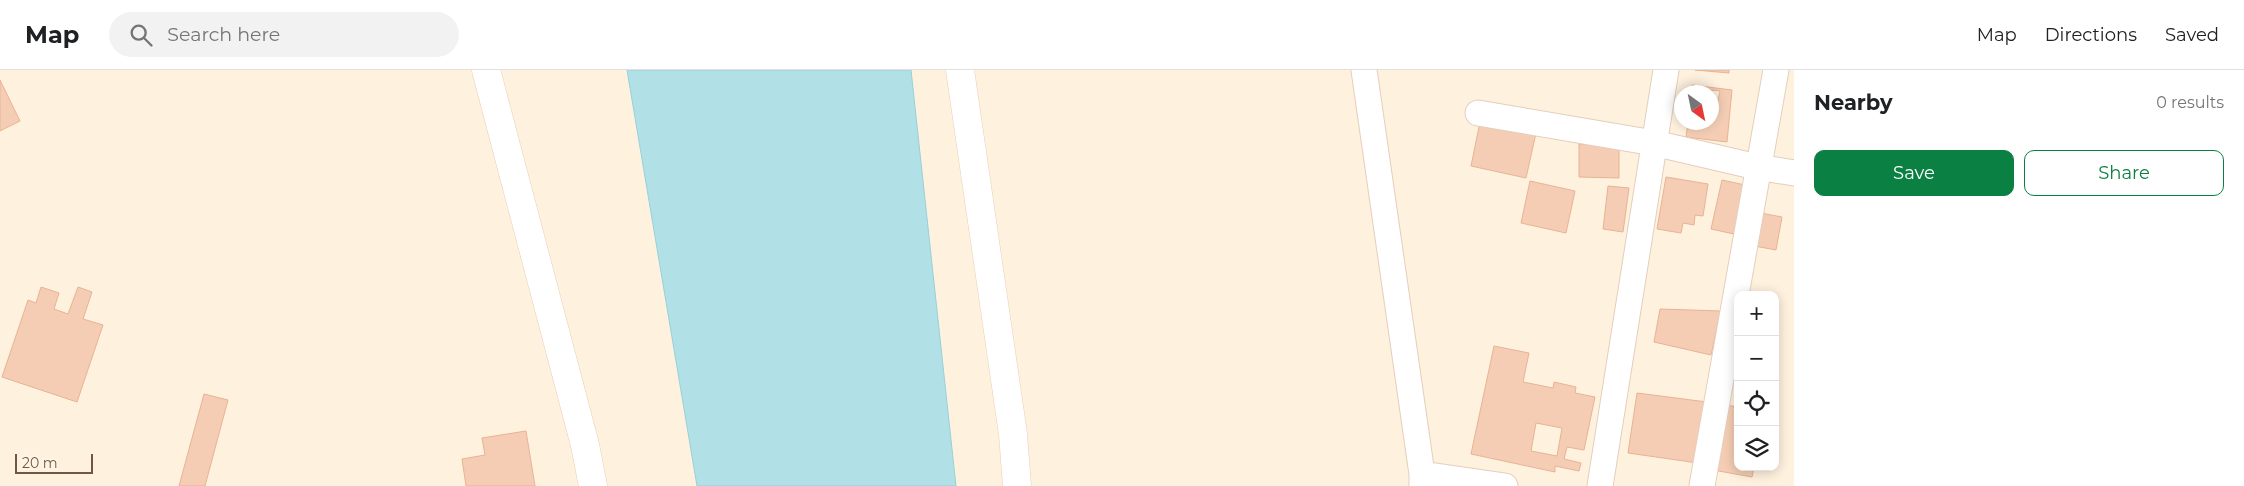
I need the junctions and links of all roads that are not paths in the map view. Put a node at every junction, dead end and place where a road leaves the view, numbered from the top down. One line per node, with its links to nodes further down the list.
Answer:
1 (486, 70): 11 (street)
2 (960, 70): 12 (street)
3 (1364, 70): 10 (street)
4 (1666, 70): 7 (street)
5 (1776, 70): 8 (street)
6 (1478, 113): 7 (street)
7 (1654, 143): 8 (street); 14 (street)
8 (1757, 166): 9 (street); 15 (street)
9 (1794, 173)
10 (1422, 480): 13 (street)
11 (593, 486)
12 (1017, 486)
13 (1505, 486)
14 (1600, 486)
15 (1702, 486)

